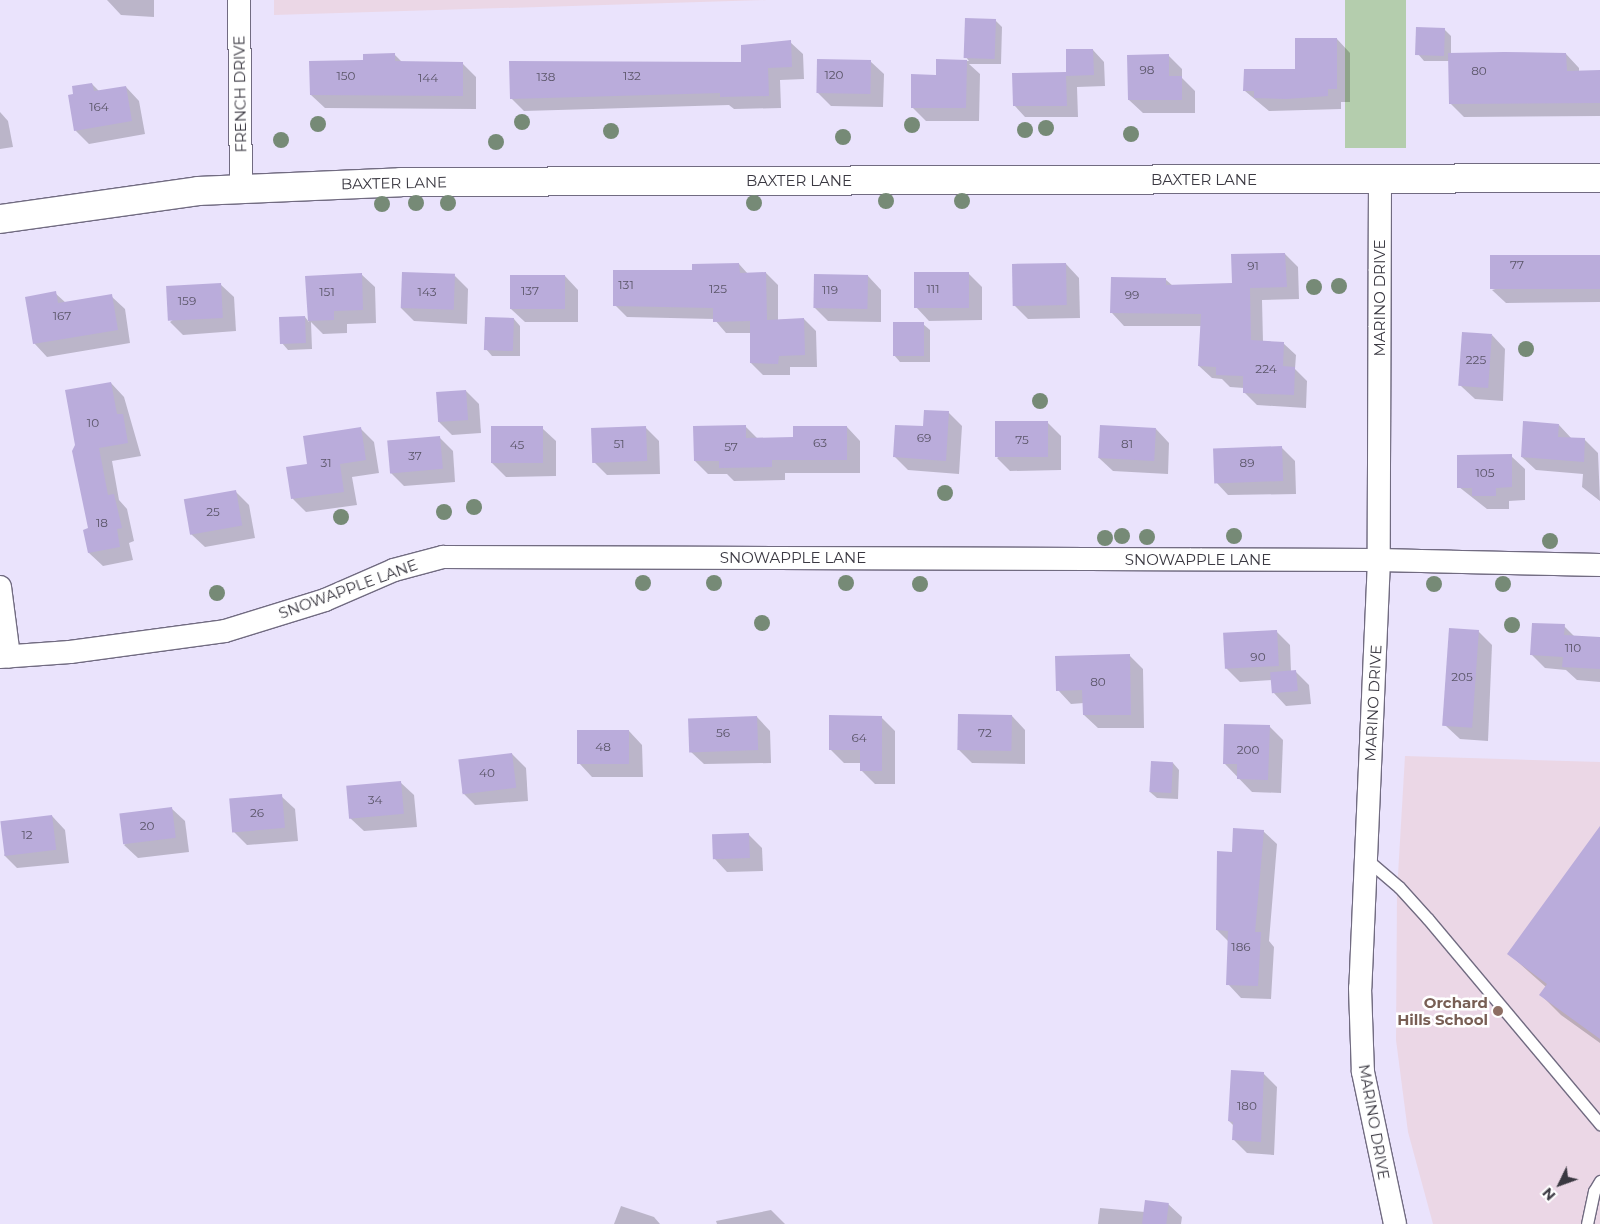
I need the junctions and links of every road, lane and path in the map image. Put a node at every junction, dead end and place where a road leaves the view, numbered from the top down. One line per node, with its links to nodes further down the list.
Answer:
1 (239, 0): 4 (street, FRENCH DRIVE)
2 (1600, 178): 3 (street, BAXTER LANE)
3 (1380, 179): 4 (street, BAXTER LANE); 6 (street, MARINO DRIVE)
4 (241, 187): 5 (street, BAXTER LANE)
5 (0, 219)
6 (1379, 560): 7 (street, SNOWAPPLE LANE); 9 (street, SNOWAPPLE LANE); 10 (street, MARINO DRIVE)
7 (1600, 565)
8 (0, 587): 9 (street)
9 (4, 656)
10 (1365, 858): 11 (lane); 13 (street, MARINO DRIVE)
11 (1600, 1124)
12 (1600, 1181): 14 (lane)
13 (1395, 1224)
14 (1587, 1224)

